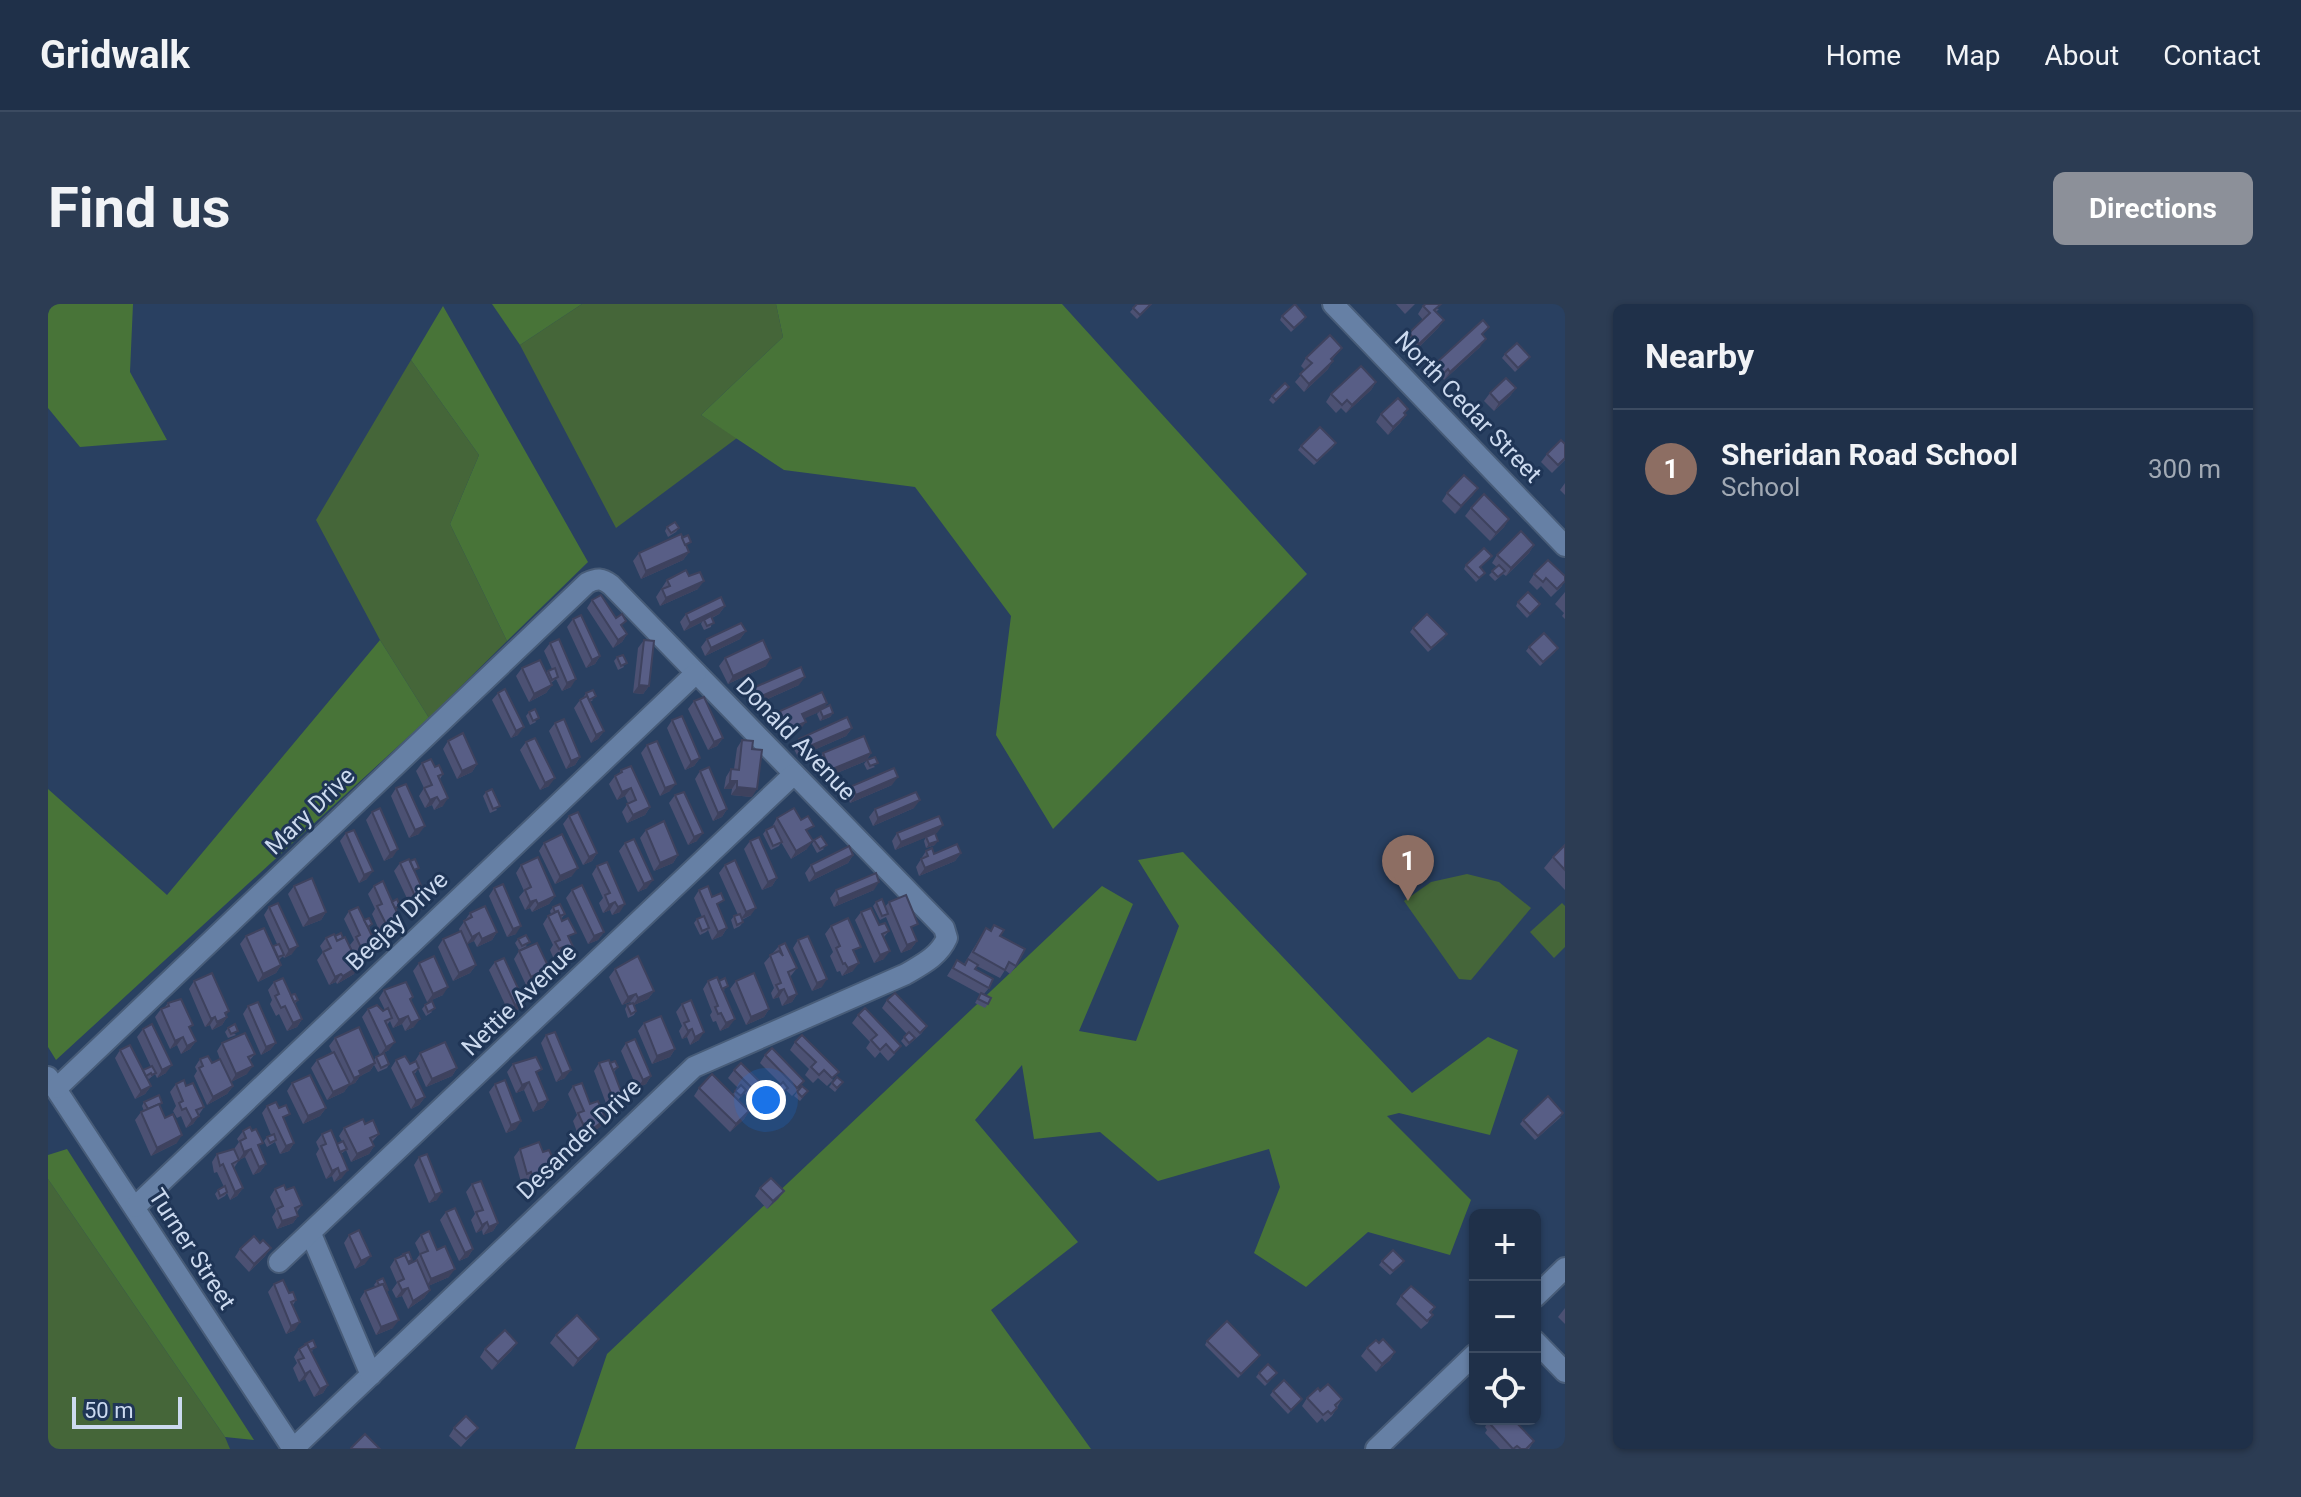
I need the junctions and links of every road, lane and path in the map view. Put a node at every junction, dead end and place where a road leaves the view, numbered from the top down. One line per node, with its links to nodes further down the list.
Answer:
1 (1333, 304): 2 (street, North Cedar Street)
2 (1565, 546)
3 (603, 579): 4 (street, Donald Avenue); 7 (street, Mary Drive)
4 (696, 673): 5 (street, Donald Avenue); 8 (street, Beejay Drive)
5 (794, 774): 6 (street, Donald Avenue); 9 (street, Nettie Avenue)
6 (947, 938): 16 (street, Desander Drive)
7 (52, 1083): 8 (street, Turner Street)
8 (135, 1207): 17 (street, Turner Street)
9 (311, 1234): 10 (street, Nettie Avenue); 16 (street)
10 (279, 1262)
11 (1565, 1268): 12 (street)
12 (1541, 1291)
13 (1541, 1347): 15 (street)
14 (1469, 1360): 18 (street)
15 (1565, 1372)
16 (371, 1375): 17 (street, Desander Drive)
17 (293, 1449)
18 (1376, 1449)

